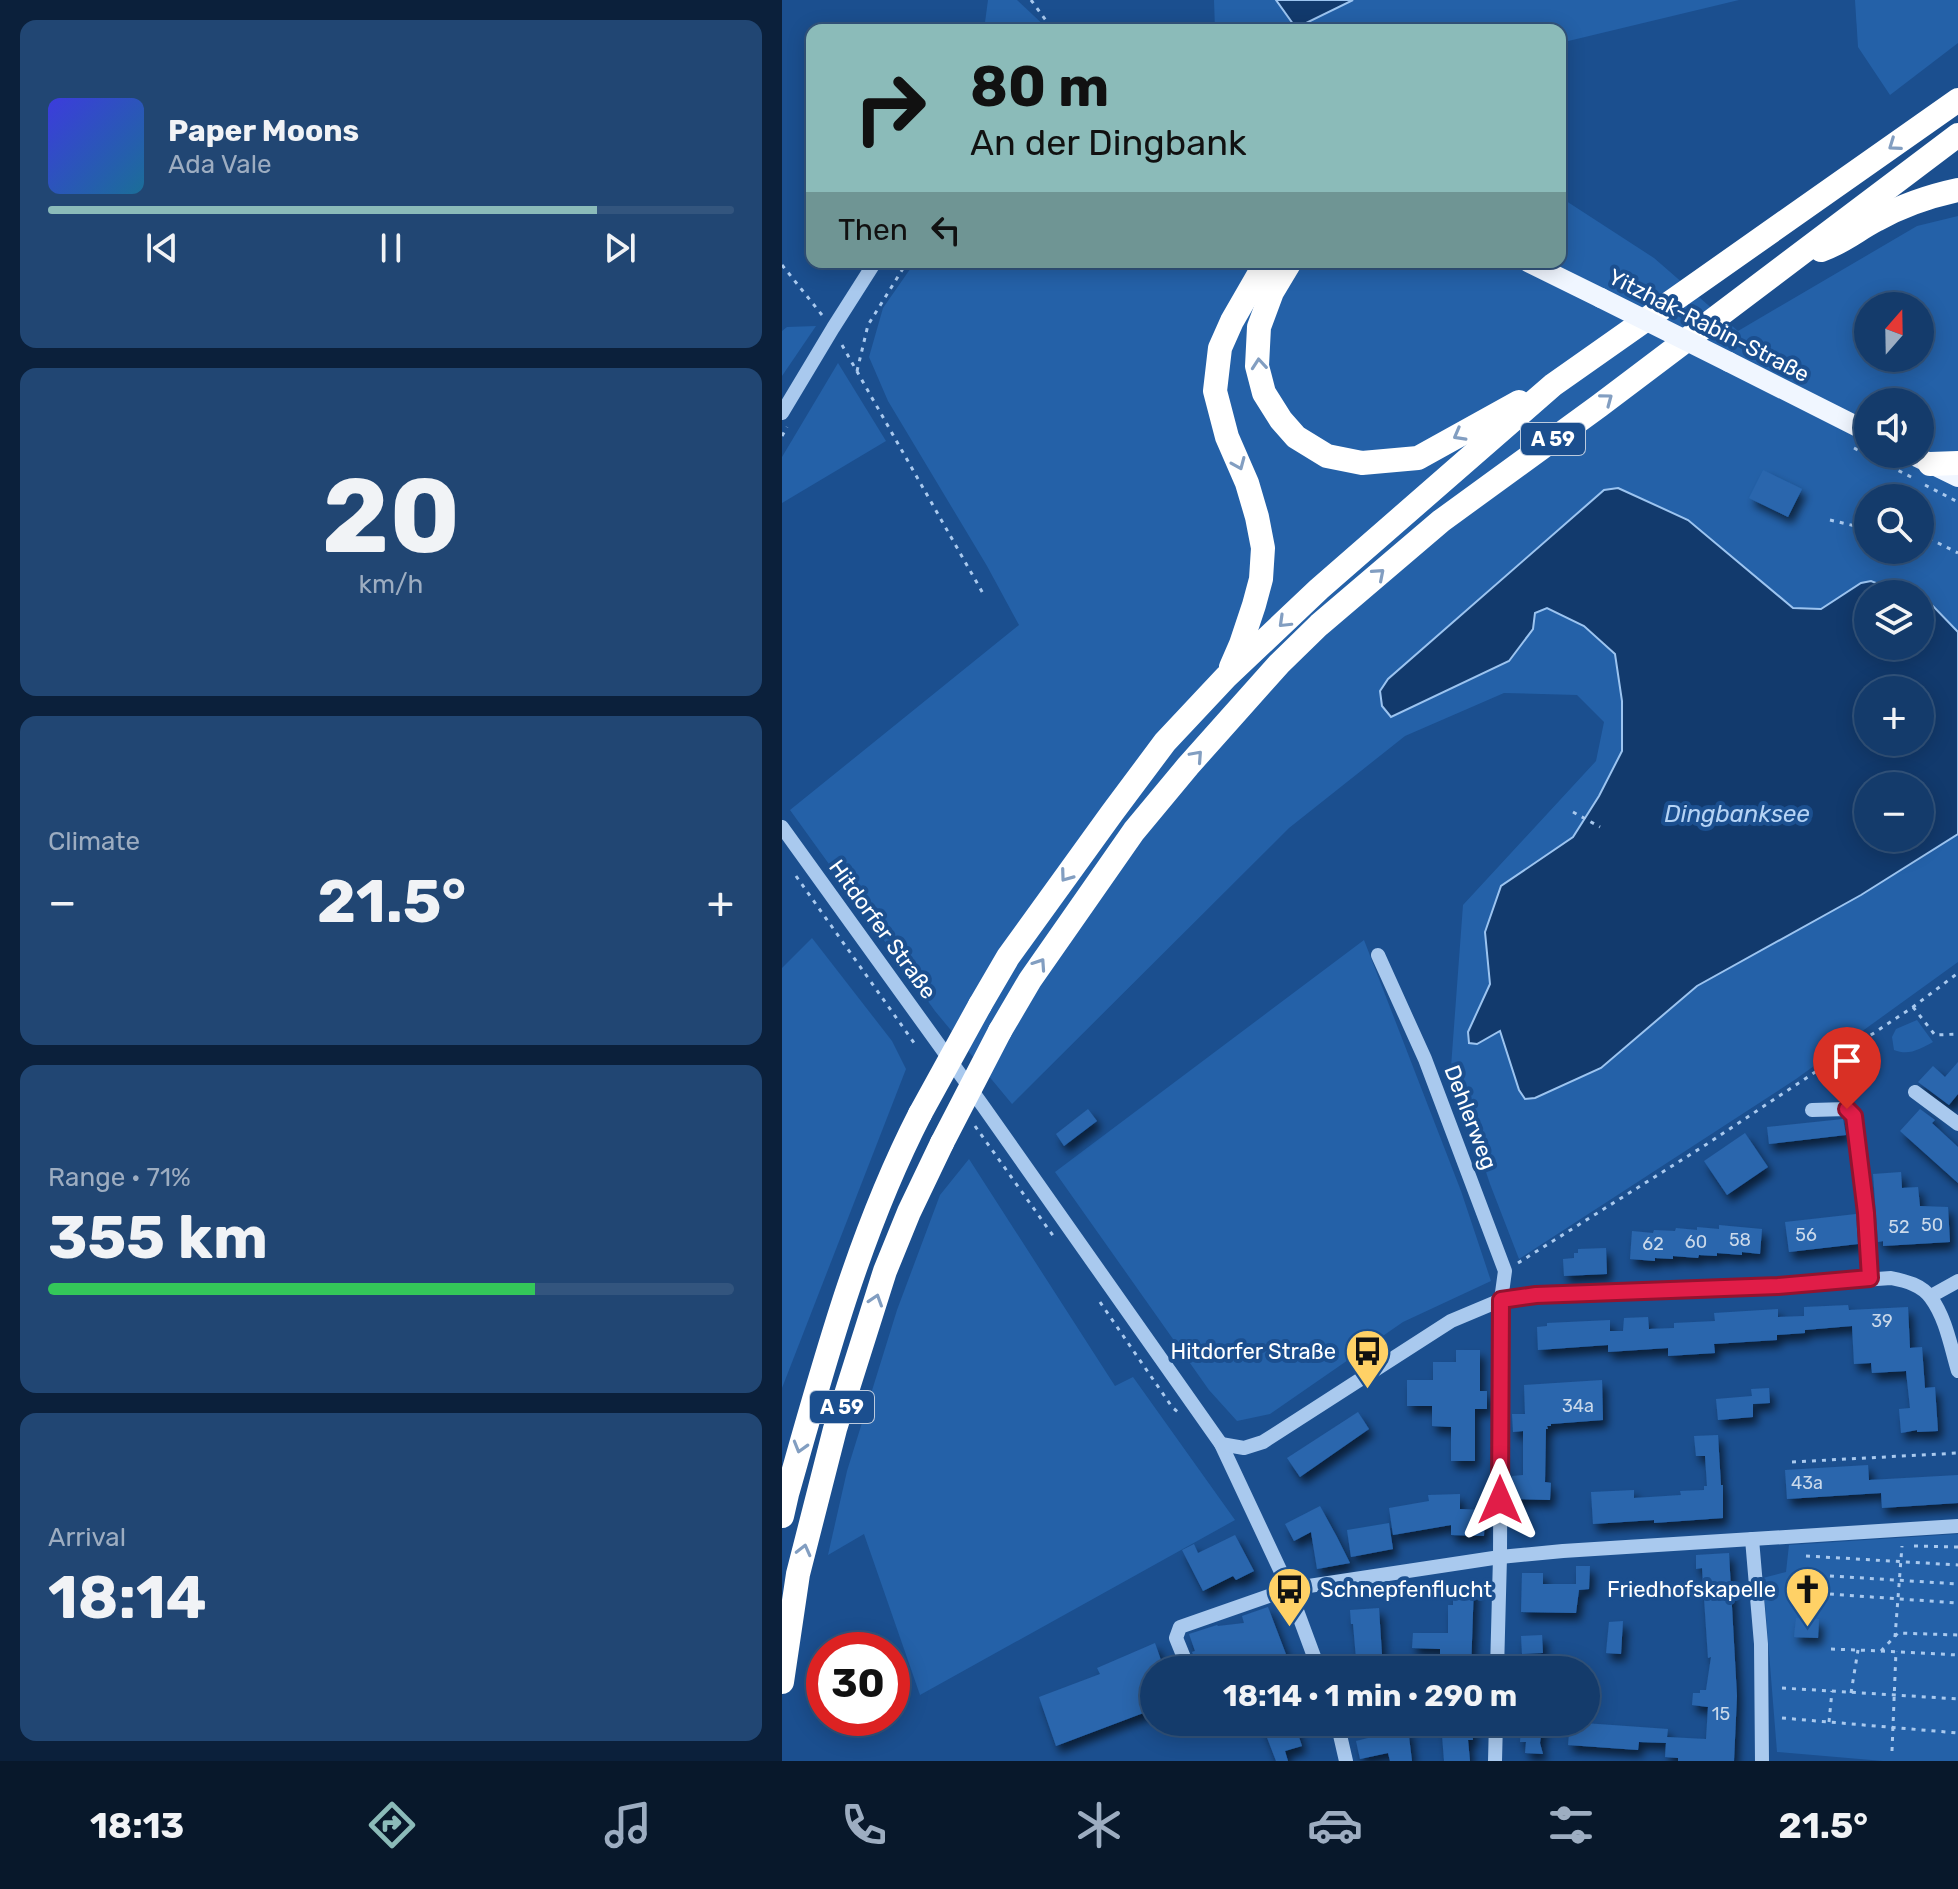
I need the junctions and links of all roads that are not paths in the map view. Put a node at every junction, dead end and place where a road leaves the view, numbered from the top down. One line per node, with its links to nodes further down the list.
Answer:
1 (1958, 100): 9 (highway, A 59, one-way to 9)
2 (1958, 135): 4 (highway, A 59)
3 (1958, 190): 4 (highway)
4 (1792, 259): 36 (highway, A 59, one-way to 4, bridge)
5 (871, 268): 10 (street)
6 (1263, 268): 16 (highway, one-way to 16)
7 (1286, 268): 9 (highway, one-way to 7)
8 (1540, 268): 11 (main road, Yitzhak-Rabin-Straße, bridge)
9 (1553, 385): 16 (highway, A 59, one-way to 16)
10 (782, 413)
11 (1854, 425)
12 (1934, 460): 13 (highway)
13 (1958, 463)
14 (1934, 465): 15 (main road)
15 (1958, 477)
16 (1226, 677): 28 (highway, A 59, one-way to 28, bridge)
17 (782, 827): 27 (street, Hitdorfer Straße)
18 (1378, 955): 25 (street, Dehlerweg)
19 (1915, 1092): 21 (street)
20 (1812, 1110): 22 (street)
21 (1958, 1124)
22 (1870, 1278): 24 (street); 25 (street)
23 (1958, 1281): 24 (street)
24 (1931, 1296): 26 (street)
25 (1501, 1300): 27 (street); 31 (street, Dehlerweg)
26 (1958, 1371)
27 (1221, 1444): 32 (street, Hitdorfer Straße)
28 (782, 1516)
29 (1958, 1526): 30 (street)
30 (1752, 1539): 31 (street); 42 (street)
31 (1500, 1557): 32 (street); 35 (street, Dehlerweg)
32 (1289, 1589): 33 (street); 34 (street, Hitdorfer Straße)
33 (1183, 1656)
34 (1314, 1656)
35 (1497, 1656)
36 (782, 1682)
37 (1340, 1736): 39 (street)
38 (1496, 1736): 40 (street)
39 (1346, 1761)
40 (1495, 1761): 41 (street)
41 (1507, 1761)
42 (1762, 1761)

